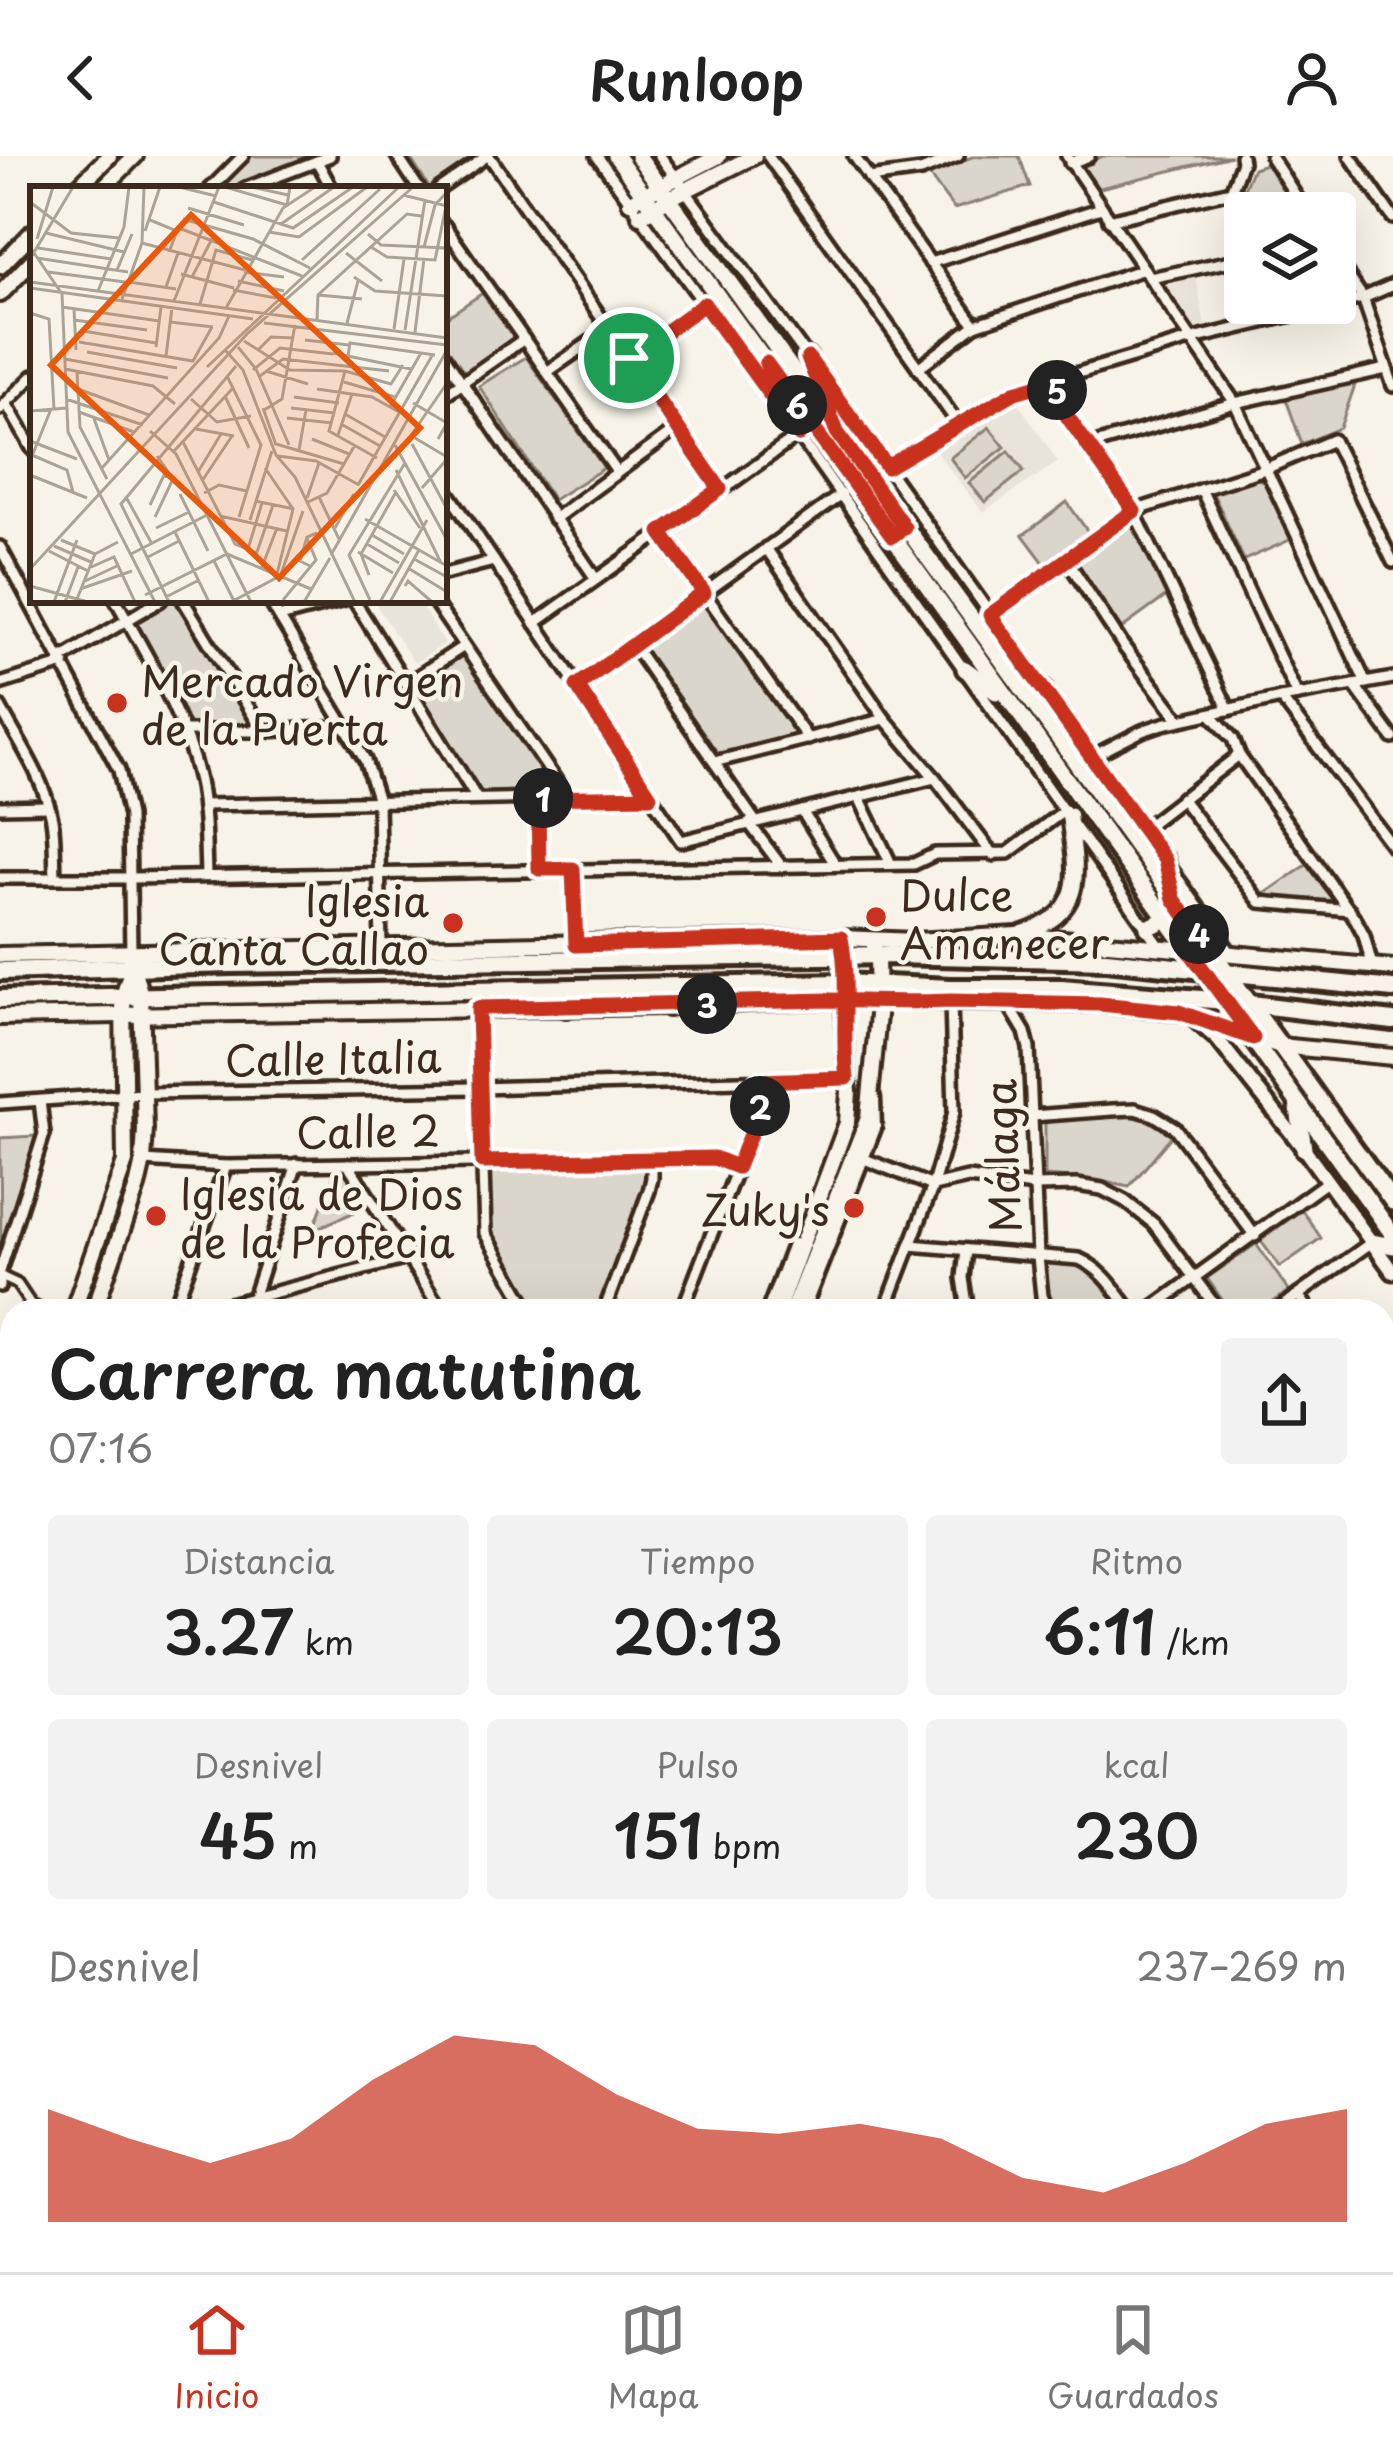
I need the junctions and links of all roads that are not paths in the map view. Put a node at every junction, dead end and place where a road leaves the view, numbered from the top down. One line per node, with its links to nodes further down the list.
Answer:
1 (109, 156): 24 (main road)
2 (135, 156): 25 (main road)
3 (242, 156): 26 (street)
4 (330, 156): 21 (street)
5 (397, 156): 29 (street)
6 (488, 156): 30 (street); 49 (street)
7 (597, 156): 32 (street)
8 (616, 156): 32 (main road)
9 (638, 156): 32 (main road)
10 (660, 156): 23 (street)
11 (719, 156): 23 (main road)
12 (754, 156): 23 (main road)
13 (768, 156): 56 (street)
14 (854, 156): 22 (street)
15 (958, 156): 22 (street)
16 (1090, 156): 19 (street)
17 (1272, 156): 20 (street); 31 (street)
18 (1350, 156): 34 (street)
19 (1068, 159): 33 (street)
20 (1241, 159): 35 (street)
21 (317, 161): 27 (street); 28 (street)
22 (869, 178): 40 (street)
23 (680, 184): 32 (main road); 53 (street)
24 (79, 186)
25 (105, 186)
26 (213, 186)
27 (253, 186)
28 (330, 186)
29 (417, 186)
30 (444, 186)
31 (1294, 192)
32 (649, 201): 47 (street); 55 (main road); 68 (main road)
33 (1101, 208): 35 (street); 40 (street)
34 (1393, 218)
35 (1109, 220): 42 (street)
36 (447, 229): 50 (street)
37 (30, 235): 41 (main road)
38 (1224, 261): 42 (street)
39 (30, 263): 45 (main road)
40 (930, 263): 48 (street)
41 (0, 266)
42 (1147, 274): 48 (street); 51 (street)
43 (1393, 285): 46 (street)
44 (1356, 288): 46 (street)
45 (0, 294)
46 (1363, 298): 51 (street); 57 (street)
47 (704, 304): 52 (street); 69 (street)
48 (976, 325): 56 (street)
49 (609, 329): 52 (street); 58 (street)
50 (524, 339): 58 (street); 61 (street)
51 (1193, 339): 60 (street); 64 (street)
52 (629, 358): 67 (street)
53 (808, 358): 68 (main road); 72 (street)
54 (447, 360): 61 (street)
55 (766, 363): 69 (main road); 81 (main road)
56 (918, 368): 66 (street)
57 (1386, 369): 62 (street); 64 (street)
58 (547, 372): 74 (street)
59 (30, 379): 65 (street)
60 (1054, 381): 66 (street); 71 (street)
61 (462, 382): 63 (street); 80 (street)
62 (1393, 386)
63 (447, 392)
64 (1235, 403): 71 (street); 73 (street)
65 (3, 406): 70 (street)
66 (959, 425): 72 (street)
67 (678, 428): 74 (street); 75 (street)
68 (837, 432): 81 (main road)
69 (799, 435): 75 (street); 78 (street)
70 (30, 446)
71 (1088, 446): 79 (street)
72 (887, 467): 100 (street)
73 (1265, 469): 76 (street); 87 (street); 111 (street)
74 (617, 472): 80 (street)
75 (720, 489): 82 (street)
76 (1201, 489): 79 (street); 115 (street)
77 (447, 490): 86 (street)
78 (842, 494): 84 (street); 108 (street)
79 (1134, 511): 85 (street); 119 (street)
80 (554, 519): 89 (street)
81 (898, 531): 107 (main road); 117 (main road)
82 (661, 532): 89 (street); 90 (street)
83 (0, 547): 91 (street)
84 (766, 548): 90 (street); 121 (street)
85 (1067, 560): 100 (street); 122 (street)
86 (494, 561): 88 (street); 103 (street)
87 (1393, 562)
88 (447, 573)
89 (596, 579): 103 (street)
90 (704, 593): 104 (street); 129 (street)
91 (30, 602)
92 (31, 603): 106 (street)
93 (118, 603): 102 (street)
94 (156, 603): 102 (street)
95 (185, 603): 125 (street)
96 (271, 603): 101 (street)
97 (338, 603): 101 (street)
98 (352, 603): 110 (street)
99 (435, 603): 105 (street)
100 (990, 615): 114 (street)
101 (280, 617): 123 (street)
102 (127, 620): 106 (street); 124 (street)
103 (535, 623): 113 (street)
104 (633, 645): 113 (street); 132 (street)
105 (464, 646): 110 (street); 137 (street)
106 (63, 662): 112 (street); 162 (street)
107 (1006, 668): 114 (main road); 163 (main road)
108 (964, 669): 117 (main road); 145 (street)
109 (1393, 678): 111 (street)
110 (406, 684): 139 (street)
111 (1360, 684): 115 (street); 128 (street)
112 (0, 685)
113 (577, 686): 134 (street)
114 (1042, 688): 131 (street)
115 (1297, 695): 116 (street)
116 (1281, 698): 119 (street); 149 (street)
117 (1012, 705): 165 (main road)
118 (0, 707): 127 (street)
119 (1229, 710): 120 (street)
120 (1210, 714): 122 (street); 130 (street)
121 (885, 719): 129 (street); 133 (street)
122 (1180, 720): 131 (street)
123 (345, 727): 125 (street); 140 (street)
124 (183, 731): 125 (street); 141 (street)
125 (262, 731)
126 (0, 736): 127 (street)
127 (16, 737): 142 (street)
128 (1393, 738)
129 (808, 739): 132 (street)
130 (1239, 755): 138 (street); 164 (street)
131 (1094, 761): 147 (street)
132 (715, 762): 146 (street)
133 (935, 778): 135 (street); 150 (street)
134 (650, 796): 137 (street); 148 (street)
135 (859, 797): 144 (street); 153 (street)
136 (538, 798): 137 (street); 139 (street); 156 (street)
137 (568, 798)
138 (1180, 798): 147 (street); 164 (street)
139 (477, 799): 140 (street)
140 (378, 801): 141 (street); 158 (street)
141 (203, 805): 160 (street)
142 (48, 806): 143 (street); 159 (street)
143 (0, 807)
144 (802, 811): 146 (street); 152 (street)
145 (1067, 813): 150 (street); 166 (street); 167 (main road)
146 (752, 822): 148 (street); 154 (street)
147 (1143, 829): 151 (street)
148 (681, 842): 155 (street)
149 (1393, 847)
150 (993, 855): 153 (street)
151 (1165, 860): 163 (main road); 177 (street)
152 (835, 864): 153 (street); 154 (street)
153 (891, 864)
154 (782, 866): 155 (street)
155 (692, 868): 157 (street)
156 (539, 869): 157 (street); 158 (street)
157 (573, 869): 168 (street)
158 (379, 872): 160 (street); 171 (street)
159 (55, 876): 161 (street); 162 (street)
160 (206, 876): 162 (street)
161 (0, 878)
162 (132, 878): 179 (street)
163 (1174, 899): 176 (main road)
164 (1349, 910): 182 (street)
165 (1166, 919): 166 (main road); 174 (main road)
166 (1148, 928): 170 (street)
167 (1017, 934): 170 (main road); 172 (main road)
168 (576, 945): 169 (main road); 171 (main road)
169 (842, 946): 172 (highway); 181 (highway); 190 (main road)
170 (1159, 946): 174 (main road)
171 (381, 947): 173 (main road)
172 (873, 947): 184 (highway); 191 (main road)
173 (330, 948): 175 (main road); 181 (highway)
174 (1188, 949): 176 (main road); 184 (main road)
175 (202, 951): 179 (main road); 180 (highway)
176 (1210, 951): 177 (main road); 186 (main road)
177 (1232, 953): 182 (main road)
178 (0, 955): 179 (main road)
179 (132, 960): 180 (highway); 185 (highway); 197 (main road)
180 (231, 964): 181 (highway)
181 (290, 964)
182 (1372, 966): 183 (main road)
183 (1393, 968)
184 (1203, 970): 186 (highway); 194 (main road)
185 (0, 971)
186 (1227, 973): 189 (highway); 196 (main road)
187 (638, 987): 188 (highway); 190 (highway); 198 (highway)
188 (610, 988): 197 (highway); 199 (highway)
189 (1393, 989)
190 (844, 991): 191 (highway); 198 (main road); 210 (main road)
191 (878, 992): 193 (main road); 194 (highway); 209 (main road)
192 (0, 999): 197 (highway)
193 (951, 1001): 195 (main road); 230 (street)
194 (1226, 1001): 196 (highway); 204 (main road)
195 (1007, 1002): 201 (main road); 219 (street, Málaga)
196 (1250, 1005): 203 (highway); 207 (main road)
197 (132, 1006): 200 (main road); 202 (main road); 205 (main road); 206 (main road)
198 (669, 1006): 199 (main road)
199 (566, 1007): 200 (main road)
200 (478, 1008): 212 (street)
201 (1185, 1013): 204 (main road); 220 (street)
202 (0, 1016)
203 (1393, 1021)
204 (1253, 1038): 207 (main road); 216 (main road)
205 (142, 1040): 206 (main road); 213 (main road)
206 (124, 1042): 215 (main road)
207 (1280, 1046): 208 (main road); 232 (main road)
208 (1393, 1057)
209 (872, 1069): 210 (main road); 214 (main road)
210 (846, 1072): 211 (street, Calle Italia); 255 (main road)
211 (758, 1081): 212 (street, Calle Italia); 228 (street)
212 (479, 1088): 213 (street, Calle Italia); 224 (street)
213 (143, 1093): 215 (street, Calle Italia); 223 (main road)
214 (872, 1093): 221 (street); 256 (main road)
215 (124, 1095): 217 (street, Calle Italia); 247 (main road)
216 (1297, 1100): 220 (main road); 233 (main road)
217 (40, 1101): 218 (street, Calle Italia); 243 (street)
218 (0, 1103)
219 (1032, 1116): 231 (street, Málaga); 234 (street)
220 (1304, 1148): 229 (street)
221 (862, 1158): 230 (street); 257 (street)
222 (652, 1159): 224 (street, Calle 2); 228 (street, Calle 2); 253 (street)
223 (143, 1161): 227 (street, Calle 2); 248 (main road)
224 (482, 1162): 226 (street, Calle 2); 252 (street)
225 (297, 1164): 226 (street, Calle 2); 227 (street, Calle 2); 245 (street)
226 (348, 1164): 240 (street)
227 (226, 1166): 249 (street)
228 (737, 1167): 254 (street)
229 (1328, 1181): 234 (street); 235 (street)
230 (933, 1186): 231 (street); 236 (street)
231 (1035, 1186): 239 (street, Málaga); 242 (street)
232 (1393, 1202)
233 (1393, 1235)
234 (1255, 1236): 242 (street)
235 (1372, 1242): 237 (main road); 241 (street); 244 (street)
236 (910, 1244): 238 (street); 258 (street)
237 (1393, 1246)
238 (966, 1250): 239 (street); 259 (street)
239 (1037, 1257): 260 (street, Málaga); 261 (street)
240 (408, 1258): 245 (street); 251 (street)
241 (1393, 1272)
242 (1195, 1277): 262 (street); 263 (street)
243 (0, 1278): 246 (street)
244 (1298, 1294): 264 (street); 265 (street)
245 (253, 1298): 250 (street)
246 (27, 1299)
247 (77, 1299)
248 (98, 1299)
249 (178, 1299)
250 (249, 1299)
251 (434, 1299)
252 (523, 1299)
253 (608, 1299)
254 (687, 1299)
255 (778, 1299)
256 (798, 1299)
257 (807, 1299)
258 (889, 1299)
259 (966, 1299)
260 (1043, 1299)
261 (1122, 1299)
262 (1165, 1299)
263 (1211, 1299)
264 (1292, 1299)
265 (1302, 1299)

